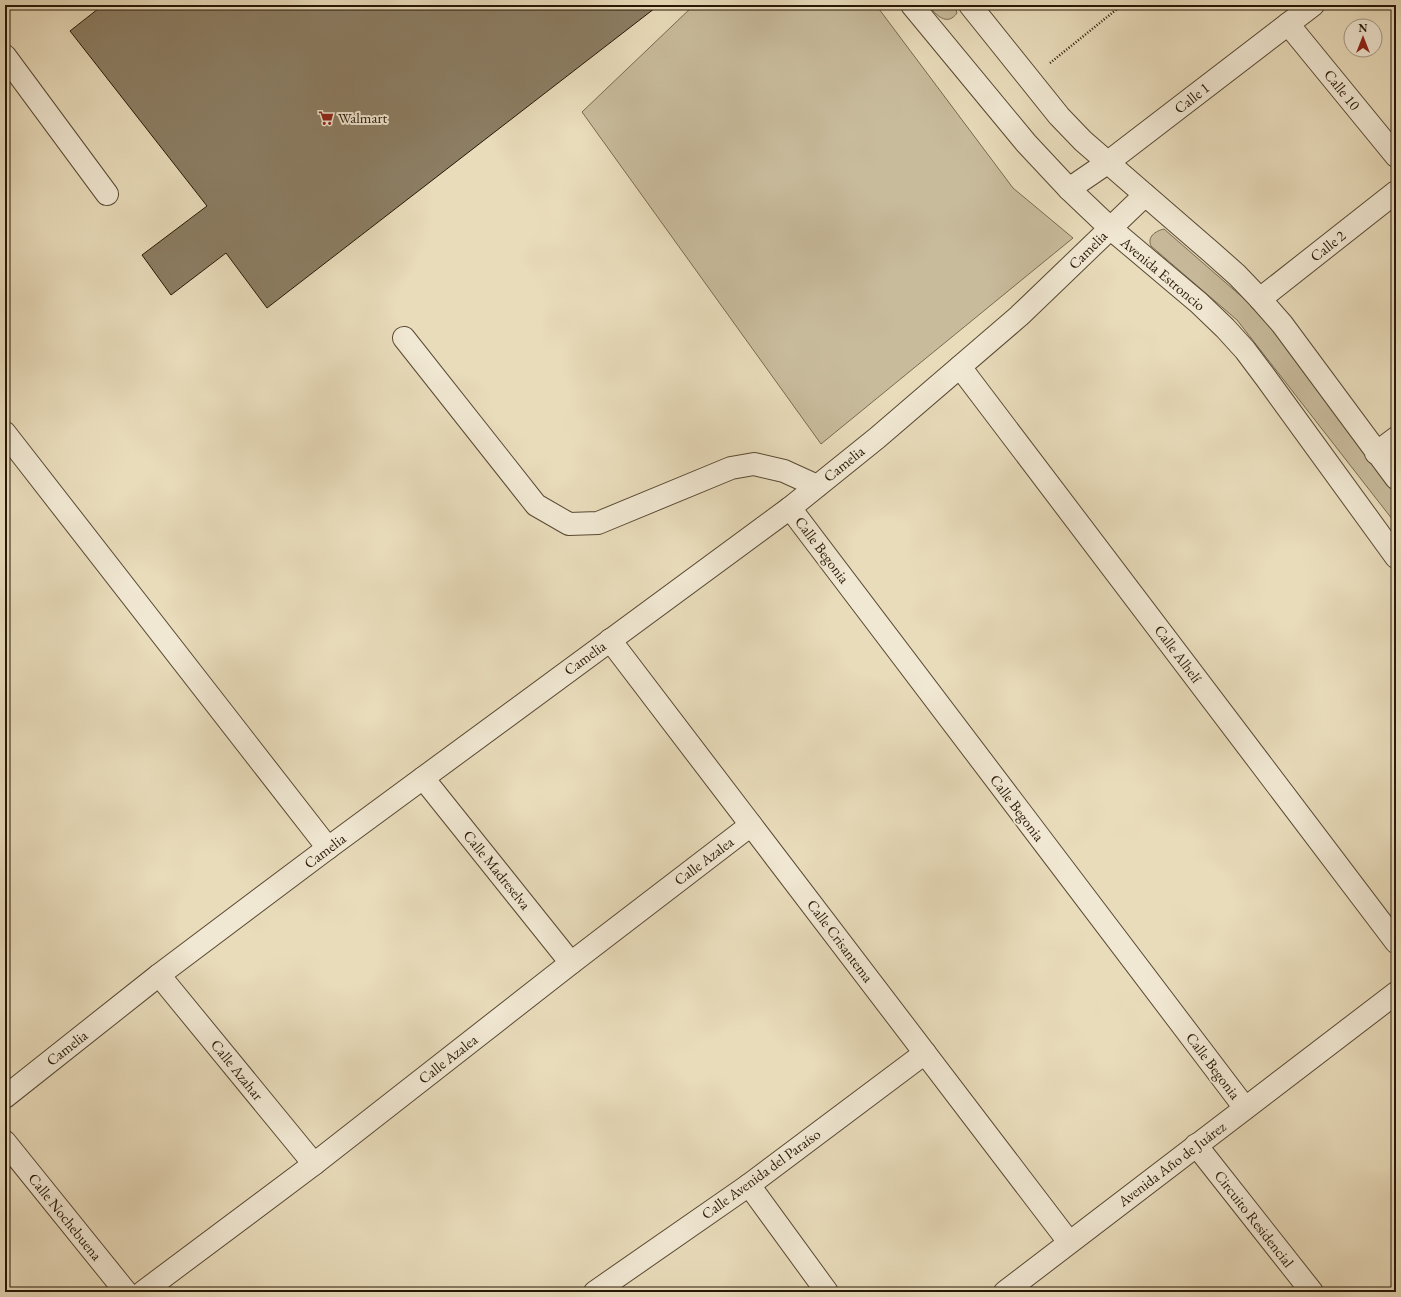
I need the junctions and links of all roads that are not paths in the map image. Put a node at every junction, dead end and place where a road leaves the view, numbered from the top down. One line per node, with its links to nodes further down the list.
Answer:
1 (912, 5): 8 (street, Avenida Estroncio)
2 (970, 5): 7 (street)
3 (1313, 5): 4 (street, Calle 1)
4 (1288, 24): 6 (street, Calle 10); 7 (street, Calle 1)
5 (5, 56): 10 (street)
6 (1396, 156)
7 (1107, 163): 8 (street, Calle 1); 11 (street)
8 (1069, 189): 12 (street, Avenida Estroncio)
9 (1396, 192): 13 (street, Calle 2)
10 (107, 194)
11 (1145, 196): 12 (street, Camelia); 13 (street)
12 (1110, 228): 15 (street, Camelia); 22 (street, Avenida Estroncio)
13 (1260, 299): 18 (street)
14 (404, 338): 20 (street)
15 (960, 367): 20 (street, Camelia); 27 (street, Calle Alhelí)
16 (5, 433): 26 (street)
17 (1396, 438): 18 (street)
18 (1376, 453): 19 (street)
19 (1396, 478)
20 (817, 486): 21 (street, Camelia)
21 (790, 508): 23 (street, Camelia); 33 (street, Calle Begonia)
22 (1396, 557)
23 (610, 640): 24 (street, Camelia); 25 (street, Calle Crisantema)
24 (423, 778): 26 (street, Camelia); 28 (street, Calle Madreselva)
25 (751, 824): 28 (street, Calle Azalea); 31 (street, Calle Crisantema)
26 (328, 848): 29 (street, Camelia)
27 (1396, 942)
28 (571, 962): 36 (street, Calle Azalea)
29 (160, 975): 32 (street, Camelia); 36 (street, Calle Azahar)
30 (1396, 993): 33 (street, Avenida Año de Juárez)
31 (926, 1053): 37 (street, Calle Avenida del Paraíso); 38 (street, Calle Crisantema)
32 (5, 1097)
33 (1245, 1108): 35 (street, Avenida Año de Juárez)
34 (5, 1142): 39 (street, Calle Nochebuena)
35 (1196, 1145): 38 (street, Avenida Año de Juárez); 44 (street, Circuito Residencial)
36 (314, 1164): 40 (street, Calle Azalea)
37 (748, 1185): 41 (street, Calle Avenida del Paraíso); 42 (street)
38 (1069, 1242): 43 (street, Avenida Año de Juárez)
39 (126, 1292)
40 (143, 1292)
41 (595, 1292)
42 (827, 1292)
43 (1005, 1292)
44 (1312, 1292)

